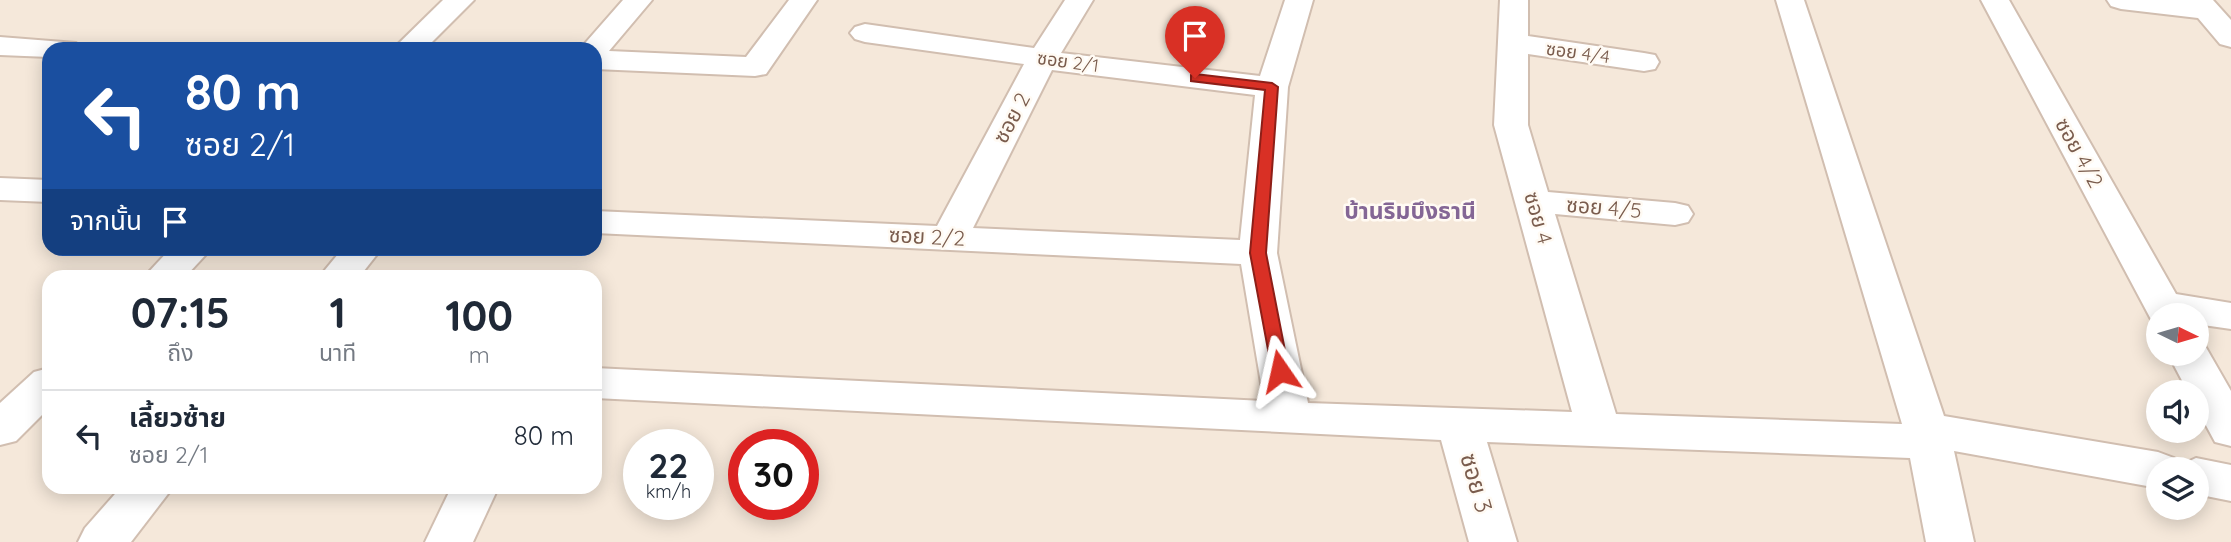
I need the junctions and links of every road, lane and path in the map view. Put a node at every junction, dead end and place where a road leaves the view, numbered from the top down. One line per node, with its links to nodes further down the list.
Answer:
1 (460, 0): 13 (street)
2 (638, 0): 14 (street)
3 (803, 0): 19 (street)
4 (1079, 0): 18 (street, ซอย 2)
5 (1299, 0): 21 (street)
6 (1514, 0): 15 (street, ซอย 4)
7 (1790, 0): 44 (street)
8 (1995, 0): 33 (street, ซอย 4/2)
9 (2121, 0): 10 (street)
10 (2202, 5): 12 (street)
11 (865, 33): 18 (street, ซอย 2/1)
12 (2231, 38)
13 (415, 42)
14 (601, 42)
15 (1513, 43): 20 (street, ซอย 4/4); 24 (street, ซอย 4)
16 (0, 46): 17 (street)
17 (42, 48)
18 (1042, 60): 21 (street, ซอย 2/1); 27 (street, ซอย 2)
19 (610, 61)
20 (1644, 62)
21 (1272, 87): 28 (street)
22 (0, 189): 23 (street)
23 (42, 191)
24 (1533, 201): 25 (street, ซอย 4/5); 43 (street, ซอย 4)
25 (1675, 214)
26 (602, 222): 27 (street, ซอย 2/2)
27 (949, 239): 28 (street, ซอย 2/2)
28 (1258, 253): 39 (street)
29 (185, 256): 31 (street)
30 (358, 256): 32 (street)
31 (170, 270)
32 (345, 270)
33 (2161, 303)
34 (2209, 314): 35 (street, ซอย 4/2)
35 (2231, 316)
36 (2196, 366): 42 (street)
37 (602, 383): 39 (street)
38 (27, 394): 41 (street)
39 (1289, 418): 40 (street)
40 (1460, 424): 43 (street); 52 (street, ซอย 3)
41 (0, 429)
42 (2231, 430)
43 (1600, 431): 44 (street)
44 (1928, 436): 45 (street); 53 (street)
45 (2146, 468)
46 (2209, 479): 47 (street)
47 (2231, 482)
48 (144, 494): 50 (street)
49 (472, 494): 51 (street)
50 (102, 542)
51 (449, 542)
52 (1493, 542)
53 (1950, 542)

